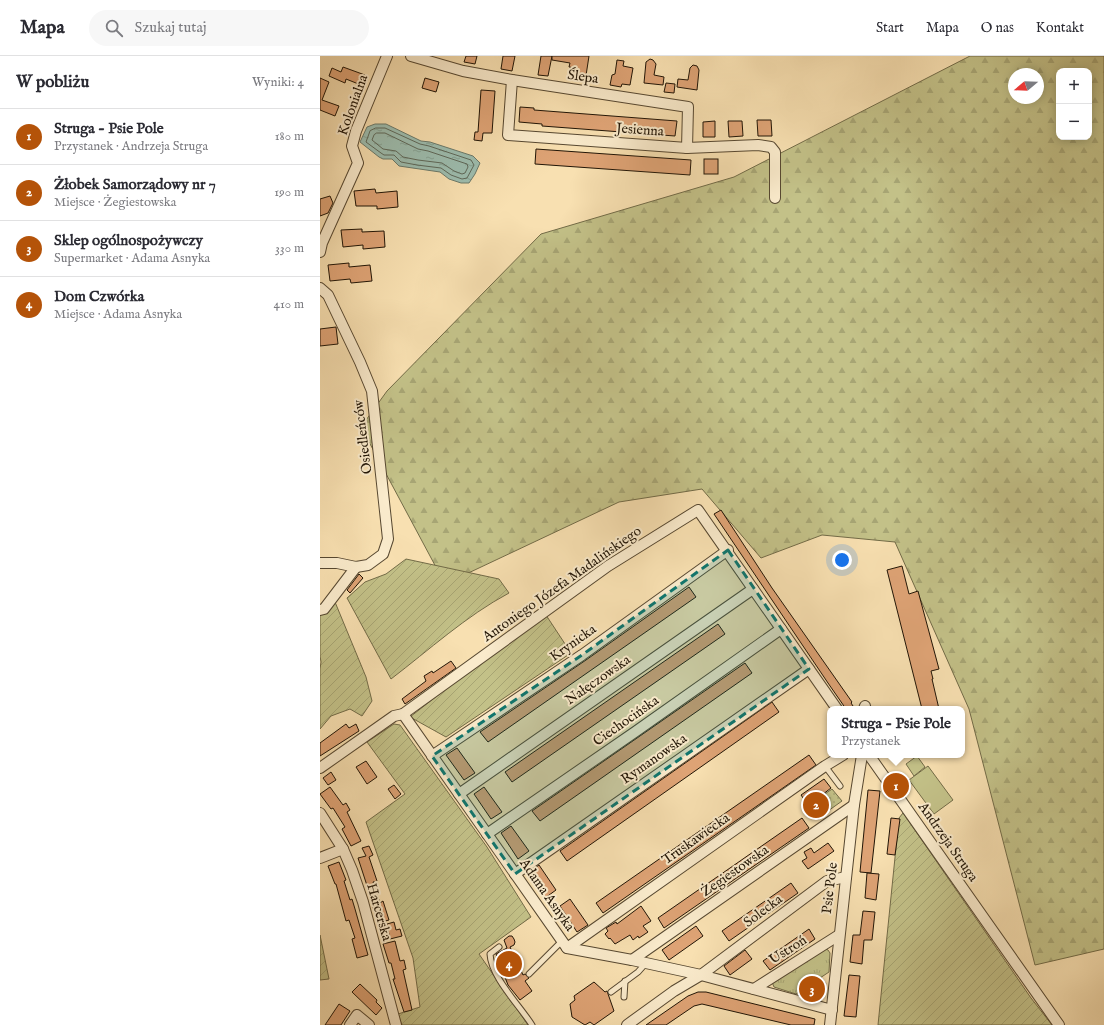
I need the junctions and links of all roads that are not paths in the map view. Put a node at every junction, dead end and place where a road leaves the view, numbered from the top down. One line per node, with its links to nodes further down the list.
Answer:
1 (387, 56): 6 (street, Kolonialna)
2 (411, 56): 3 (street, Ślepa)
3 (512, 80): 4 (street, Ślepa); 4 (street, Jesienna)
4 (687, 148): 5 (street, Jesienna)
5 (775, 198)
6 (320, 252)
7 (320, 288): 10 (street, Osiedleńców)
8 (728, 550): 11 (street); 16 (street, Antoniego Józefa Madalińskiego); 17 (street, Krynicka)
9 (320, 563): 10 (street)
10 (356, 567): 12 (street)
11 (754, 589): 13 (street); 24 (street, Nałęczowska)
12 (320, 610)
13 (781, 629): 14 (street); 27 (street, Ciechocińska)
14 (809, 669): 15 (street); 30 (street, Rymanowska)
15 (835, 706)
16 (403, 714): 17 (street, Adama Asnyka); 22 (street)
17 (432, 756): 24 (street, Adama Asnyka)
18 (838, 758): 21 (street, Truskawiecka)
19 (862, 758): 25 (street, Psie Pole)
20 (871, 758): 50 (street, Andrzeja Struga)
21 (825, 766): 23 (lane); 33 (street, Truskawiecka)
22 (320, 768)
23 (840, 786)
24 (459, 794): 27 (street, Adama Asnyka)
25 (854, 805): 31 (street, Psie Pole); 35 (street, Żegiestowska)
26 (320, 813): 28 (street, Harcerska)
27 (487, 834): 30 (street, Adama Asnyka)
28 (343, 849): 29 (street); 46 (street, Harcerska)
29 (320, 858)
30 (515, 874): 33 (street, Adama Asnyka)
31 (846, 877): 32 (street, Psie Pole); 38 (street, Solecka)
32 (839, 934): 40 (street, Ustroń); 43 (street, Psie Pole)
33 (565, 945): 35 (street, Adama Asnyka); 37 (lane)
34 (499, 947): 47 (lane)
35 (632, 960): 36 (street, Adama Asnyka)
36 (646, 963): 38 (street, Adama Asnyka); 39 (lane)
37 (529, 974)
38 (701, 975): 40 (street, Adama Asnyka); 48 (street, Solecka)
39 (625, 981): 41 (lane); 42 (lane)
40 (754, 989): 43 (street, Adama Asnyka)
41 (611, 992)
42 (624, 997)
43 (832, 1010): 49 (street, Psie Pole)
44 (350, 1025): 45 (street)
45 (369, 1025)
46 (396, 1025)
47 (532, 1025)
48 (626, 1025)
49 (830, 1025)
50 (1059, 1025)

